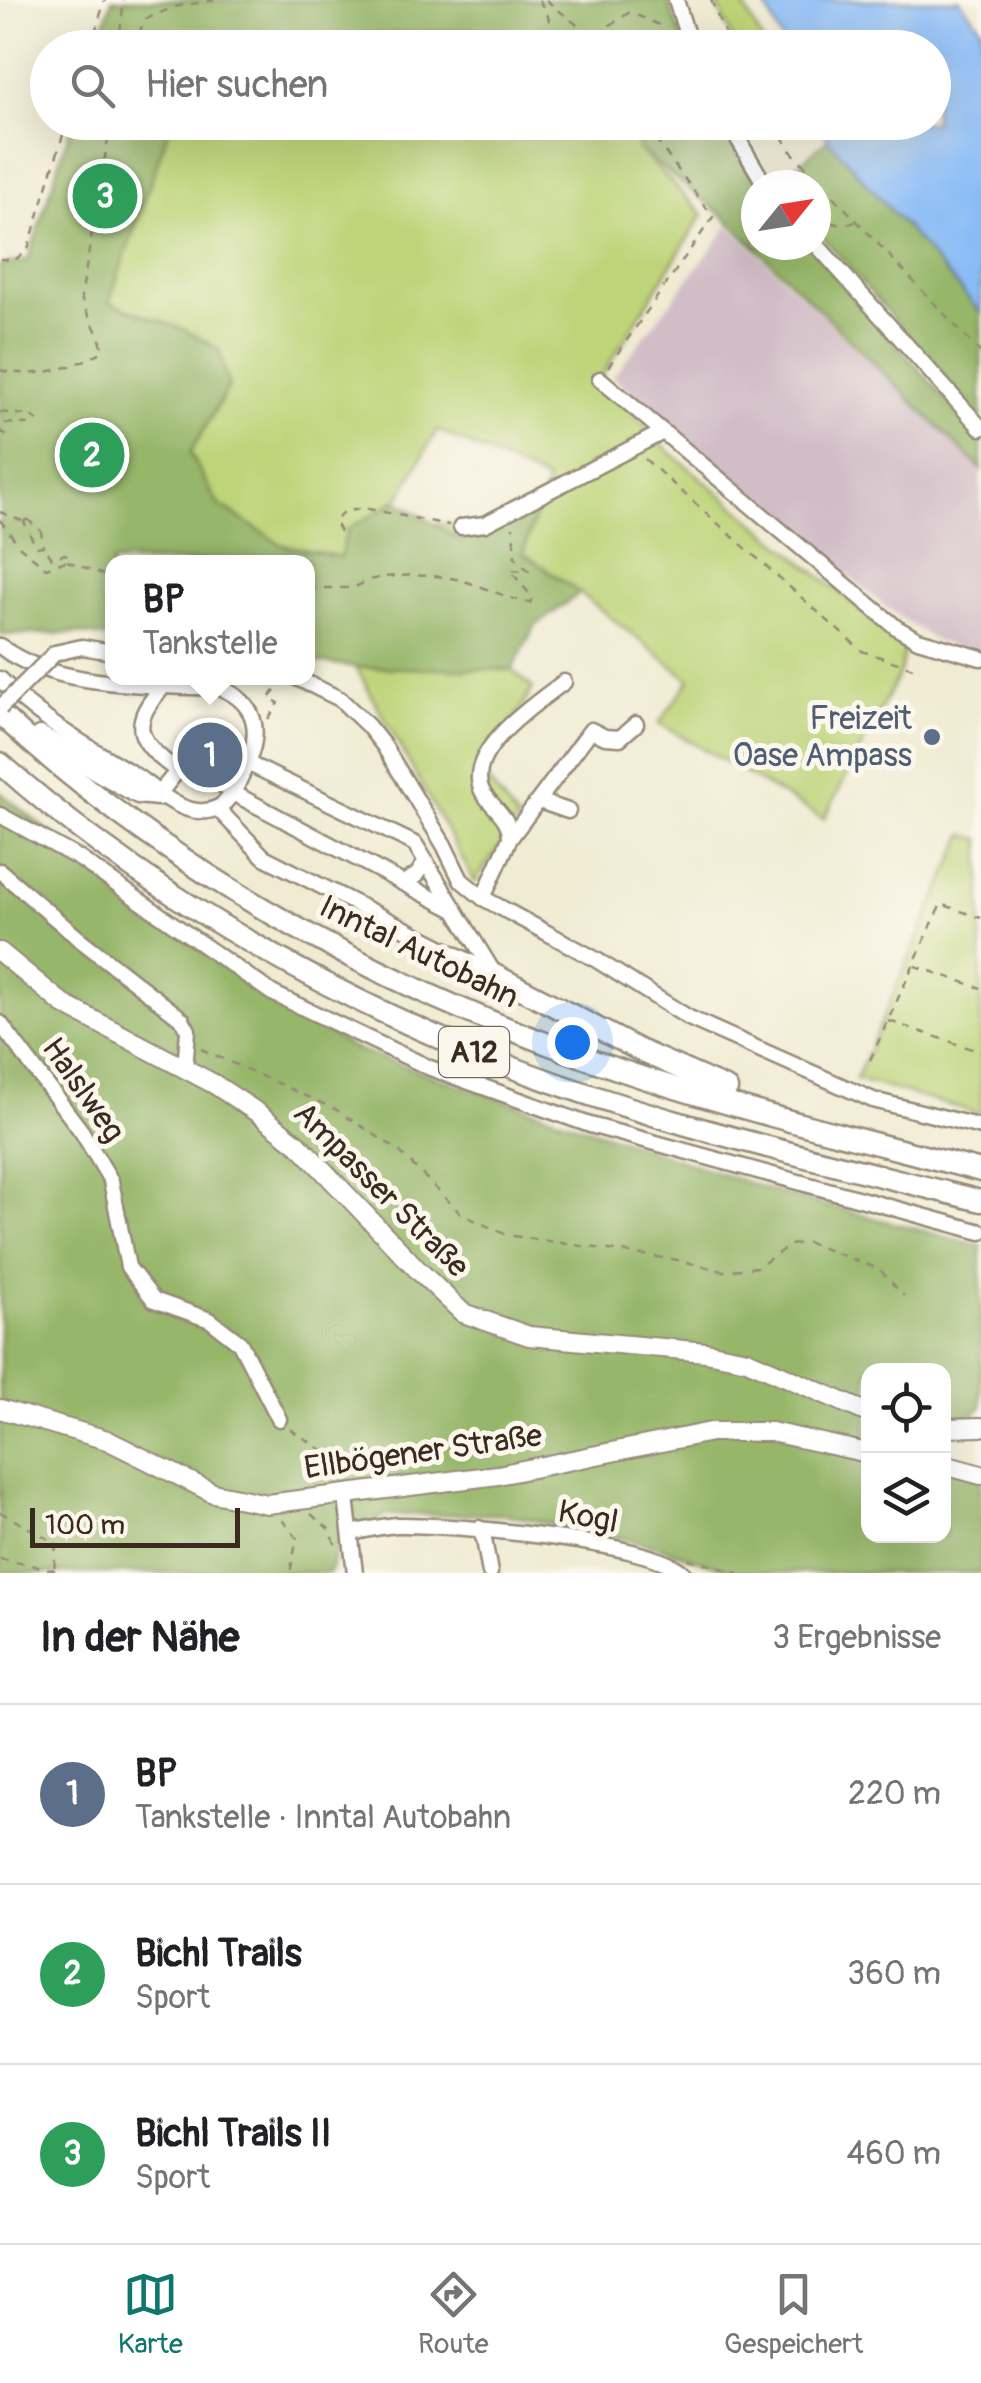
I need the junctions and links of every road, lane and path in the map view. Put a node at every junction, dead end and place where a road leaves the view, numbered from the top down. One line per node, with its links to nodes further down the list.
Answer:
1 (105, 0): 9 (path)
2 (124, 0): 10 (path)
3 (216, 0): 11 (path)
4 (539, 0): 12 (path)
5 (546, 0): 13 (path)
6 (676, 0): 8 (street)
7 (711, 0): 16 (path)
8 (682, 21): 14 (path); 15 (street)
9 (96, 30)
10 (120, 30)
11 (140, 30)
12 (551, 30)
13 (583, 30)
14 (603, 30)
15 (685, 30)
16 (724, 30)
17 (62, 140): 25 (path)
18 (108, 140): 28 (path)
19 (658, 140): 29 (path)
20 (739, 140): 22 (street)
21 (784, 140): 24 (path)
22 (756, 170)
23 (831, 222): 24 (path)
24 (856, 222): 27 (path)
25 (0, 260)
26 (830, 260): 32 (street)
27 (981, 353)
28 (0, 370)
29 (600, 379): 34 (street)
30 (0, 412): 31 (path)
31 (0, 423)
32 (981, 428)
33 (0, 430): 35 (path)
34 (663, 432): 36 (street); 49 (street)
35 (0, 438)
36 (633, 448): 37 (street); 50 (path)
37 (510, 511): 41 (street); 46 (path)
38 (0, 512): 40 (path)
39 (0, 520): 44 (path)
40 (24, 522): 43 (path); 43 (path)
41 (460, 527): 42 (path)
42 (340, 532)
43 (43, 546): 44 (path)
44 (66, 561): 45 (path)
45 (105, 575)
46 (315, 589)
47 (0, 646): 52 (street)
48 (105, 651): 58 (street, bridge)
49 (981, 658)
50 (913, 668)
51 (0, 679): 65 (street)
52 (105, 680)
53 (564, 682): 70 (street)
54 (154, 685): 57 (street)
55 (280, 685): 60 (path)
56 (311, 685): 71 (street)
57 (165, 686): 60 (street); 63 (street)
58 (5, 716): 65 (highway); 87 (highway, Inntal Autobahn / A12)
59 (636, 724): 66 (street)
60 (256, 725): 61 (street)
61 (246, 763): 64 (street); 72 (street)
62 (0, 764): 90 (highway, Inntal Autobahn / A12)
63 (178, 771): 64 (street); 65 (street)
64 (232, 793): 67 (street); 74 (street)
65 (158, 795): 67 (street)
66 (539, 801): 68 (street); 70 (street)
67 (217, 808): 80 (street)
68 (568, 811)
69 (0, 815): 91 (street)
70 (510, 838): 75 (street)
71 (450, 856): 72 (street); 75 (street)
72 (428, 865): 74 (street); 76 (street)
73 (0, 871): 86 (street)
74 (404, 882): 76 (street)
75 (482, 898): 88 (street)
76 (455, 910): 80 (street)
77 (981, 918): 79 (path)
78 (0, 952): 86 (main road, Ampasser Straße)
79 (914, 966): 81 (path); 82 (path)
80 (494, 975): 87 (highway)
81 (981, 988)
82 (888, 1021): 84 (path); 85 (path)
83 (0, 1023): 95 (street, Halslweg)
84 (981, 1052)
85 (870, 1060)
86 (185, 1061): 92 (path); 94 (main road, Ampasser Straße)
87 (772, 1115): 89 (highway, Inntal Autobahn / A12)
88 (981, 1128)
89 (981, 1170)
90 (981, 1201)
91 (981, 1232)
92 (904, 1296)
93 (0, 1408): 103 (main road, Ellbögener Straße)
94 (861, 1409)
95 (279, 1419): 101 (path)
96 (981, 1427): 97 (main road)
97 (951, 1428)
98 (861, 1451): 101 (main road, Ellbögener Straße)
99 (951, 1466): 100 (main road)
100 (981, 1475)
101 (376, 1490): 102 (main road, Ellbögener Straße)
102 (346, 1497): 103 (main road, Ellbögener Straße); 107 (street)
103 (268, 1504): 111 (path)
104 (308, 1511): 108 (path)
105 (0, 1512): 110 (path)
106 (479, 1528): 107 (street, Kogl); 113 (street); 114 (street, Kogl)
107 (352, 1532): 112 (street)
108 (337, 1548)
109 (0, 1560): 110 (path)
110 (55, 1572)
111 (290, 1573)
112 (355, 1573)
113 (490, 1573)
114 (682, 1573)

